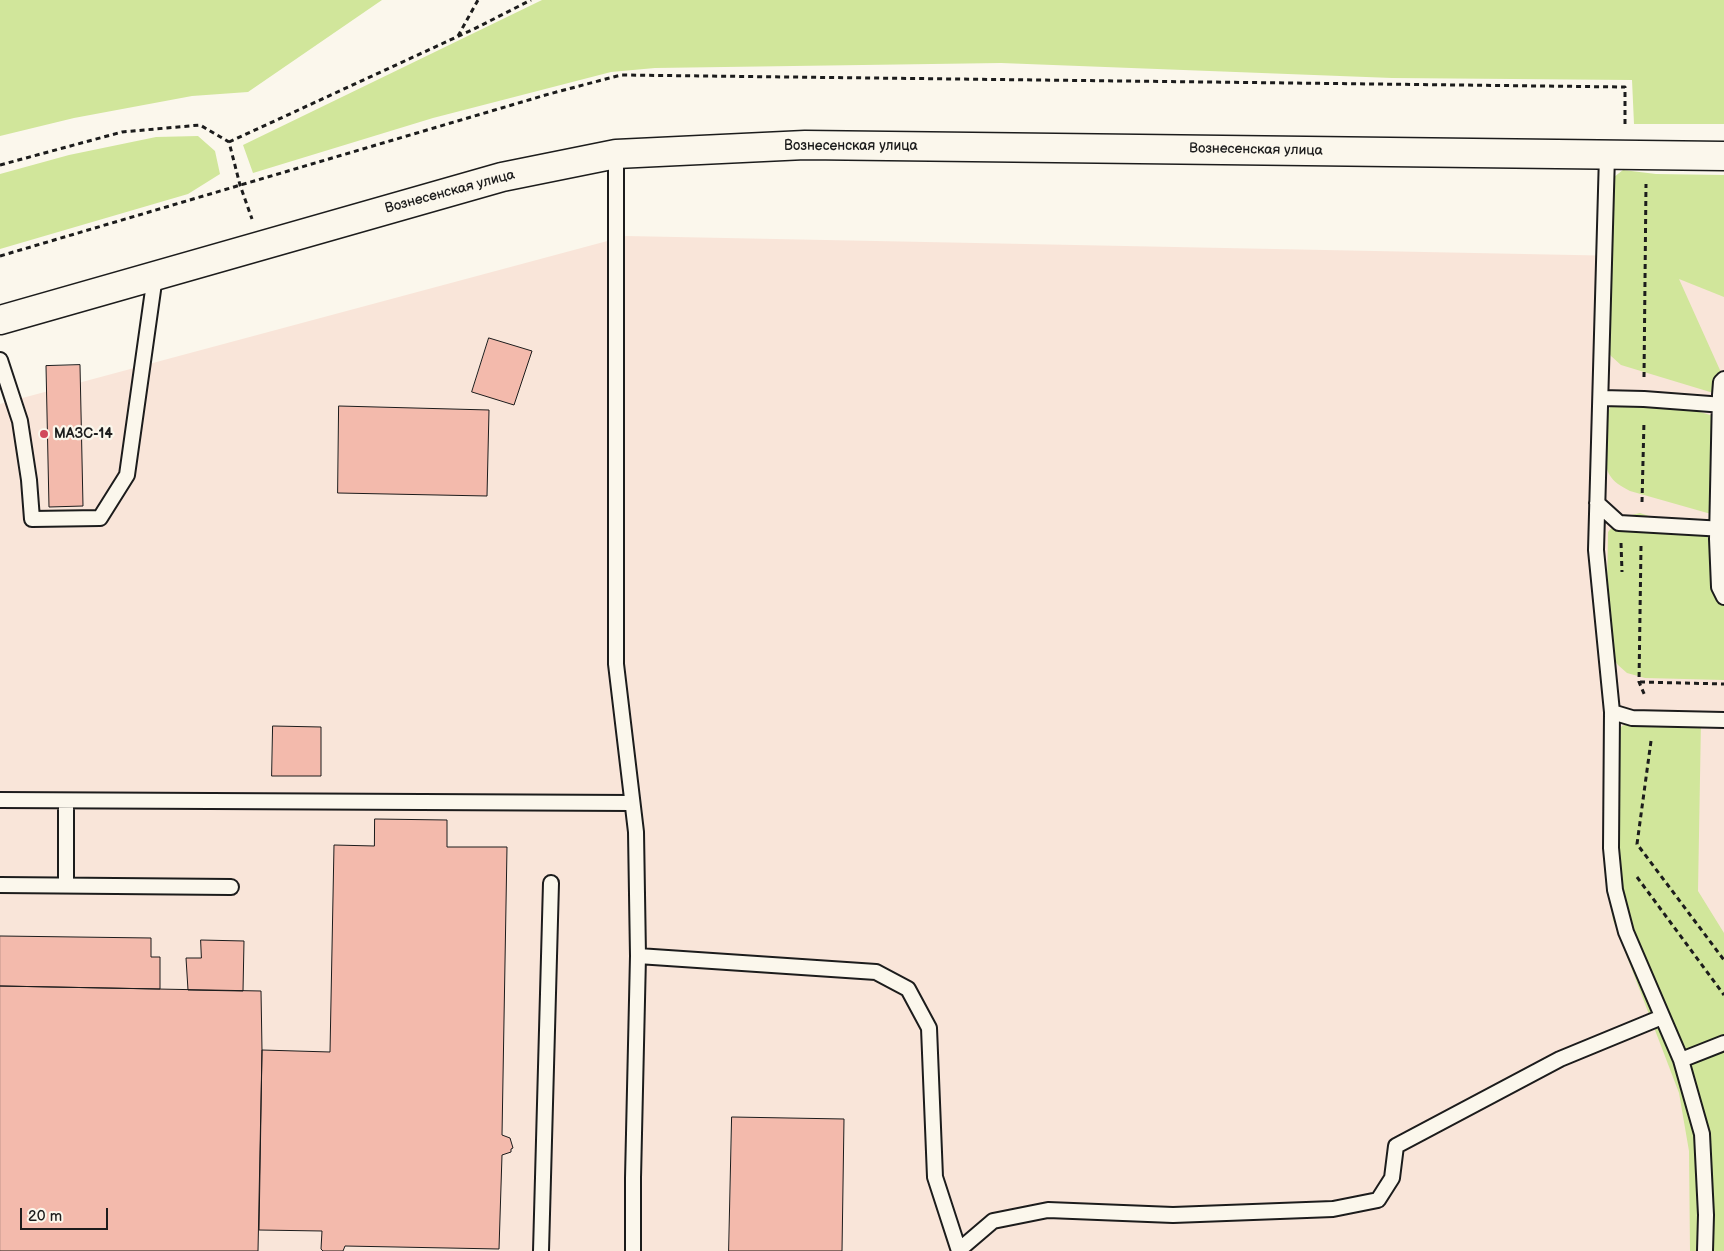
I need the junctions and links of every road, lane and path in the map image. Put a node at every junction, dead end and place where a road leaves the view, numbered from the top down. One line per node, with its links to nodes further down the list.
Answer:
1 (478, 0): 3 (path)
2 (531, 0): 3 (path)
3 (458, 36): 4 (path)
4 (228, 142): 9 (path); 10 (path)
5 (616, 154): 6 (main road, Вознесенская улица); 10 (main road, Вознесенская улица); 31 (lane)
6 (1607, 155): 7 (main road, Вознесенская улица); 15 (lane)
7 (1646, 155): 8 (main road, Вознесенская улица); 16 (path)
8 (1724, 156)
9 (0, 165)
10 (262, 245): 11 (main road, Вознесенская улица)
11 (155, 276): 12 (main road, Вознесенская улица); 13 (lane)
12 (0, 320)
13 (0, 360)
14 (1724, 379): 17 (lane)
15 (1601, 398): 16 (lane); 18 (lane)
16 (1644, 399): 17 (lane); 20 (path)
17 (1722, 405): 21 (lane)
18 (1597, 503): 19 (lane); 26 (lane)
19 (1619, 523): 20 (lane); 22 (path)
20 (1641, 523): 21 (lane); 24 (path)
21 (1721, 529): 23 (lane)
22 (1623, 582)
23 (1724, 597)
24 (1639, 682): 25 (path); 27 (path)
25 (1724, 684)
26 (1612, 712): 27 (lane); 40 (lane)
27 (1654, 719): 28 (lane); 38 (path)
28 (1724, 720)
29 (0, 800): 30 (lane)
30 (66, 801): 31 (lane); 35 (lane)
31 (632, 803): 37 (lane)
32 (1633, 871): 39 (path)
33 (551, 882): 44 (lane)
34 (0, 885): 35 (lane)
35 (66, 885): 36 (lane)
36 (231, 886)
37 (638, 956): 43 (lane); 45 (lane)
38 (1724, 960)
39 (1724, 995)
40 (1662, 1017): 42 (lane); 43 (lane)
41 (1724, 1043): 42 (lane)
42 (1681, 1060): 46 (lane)
43 (959, 1250)
44 (541, 1251)
45 (633, 1251)
46 (1705, 1251)

